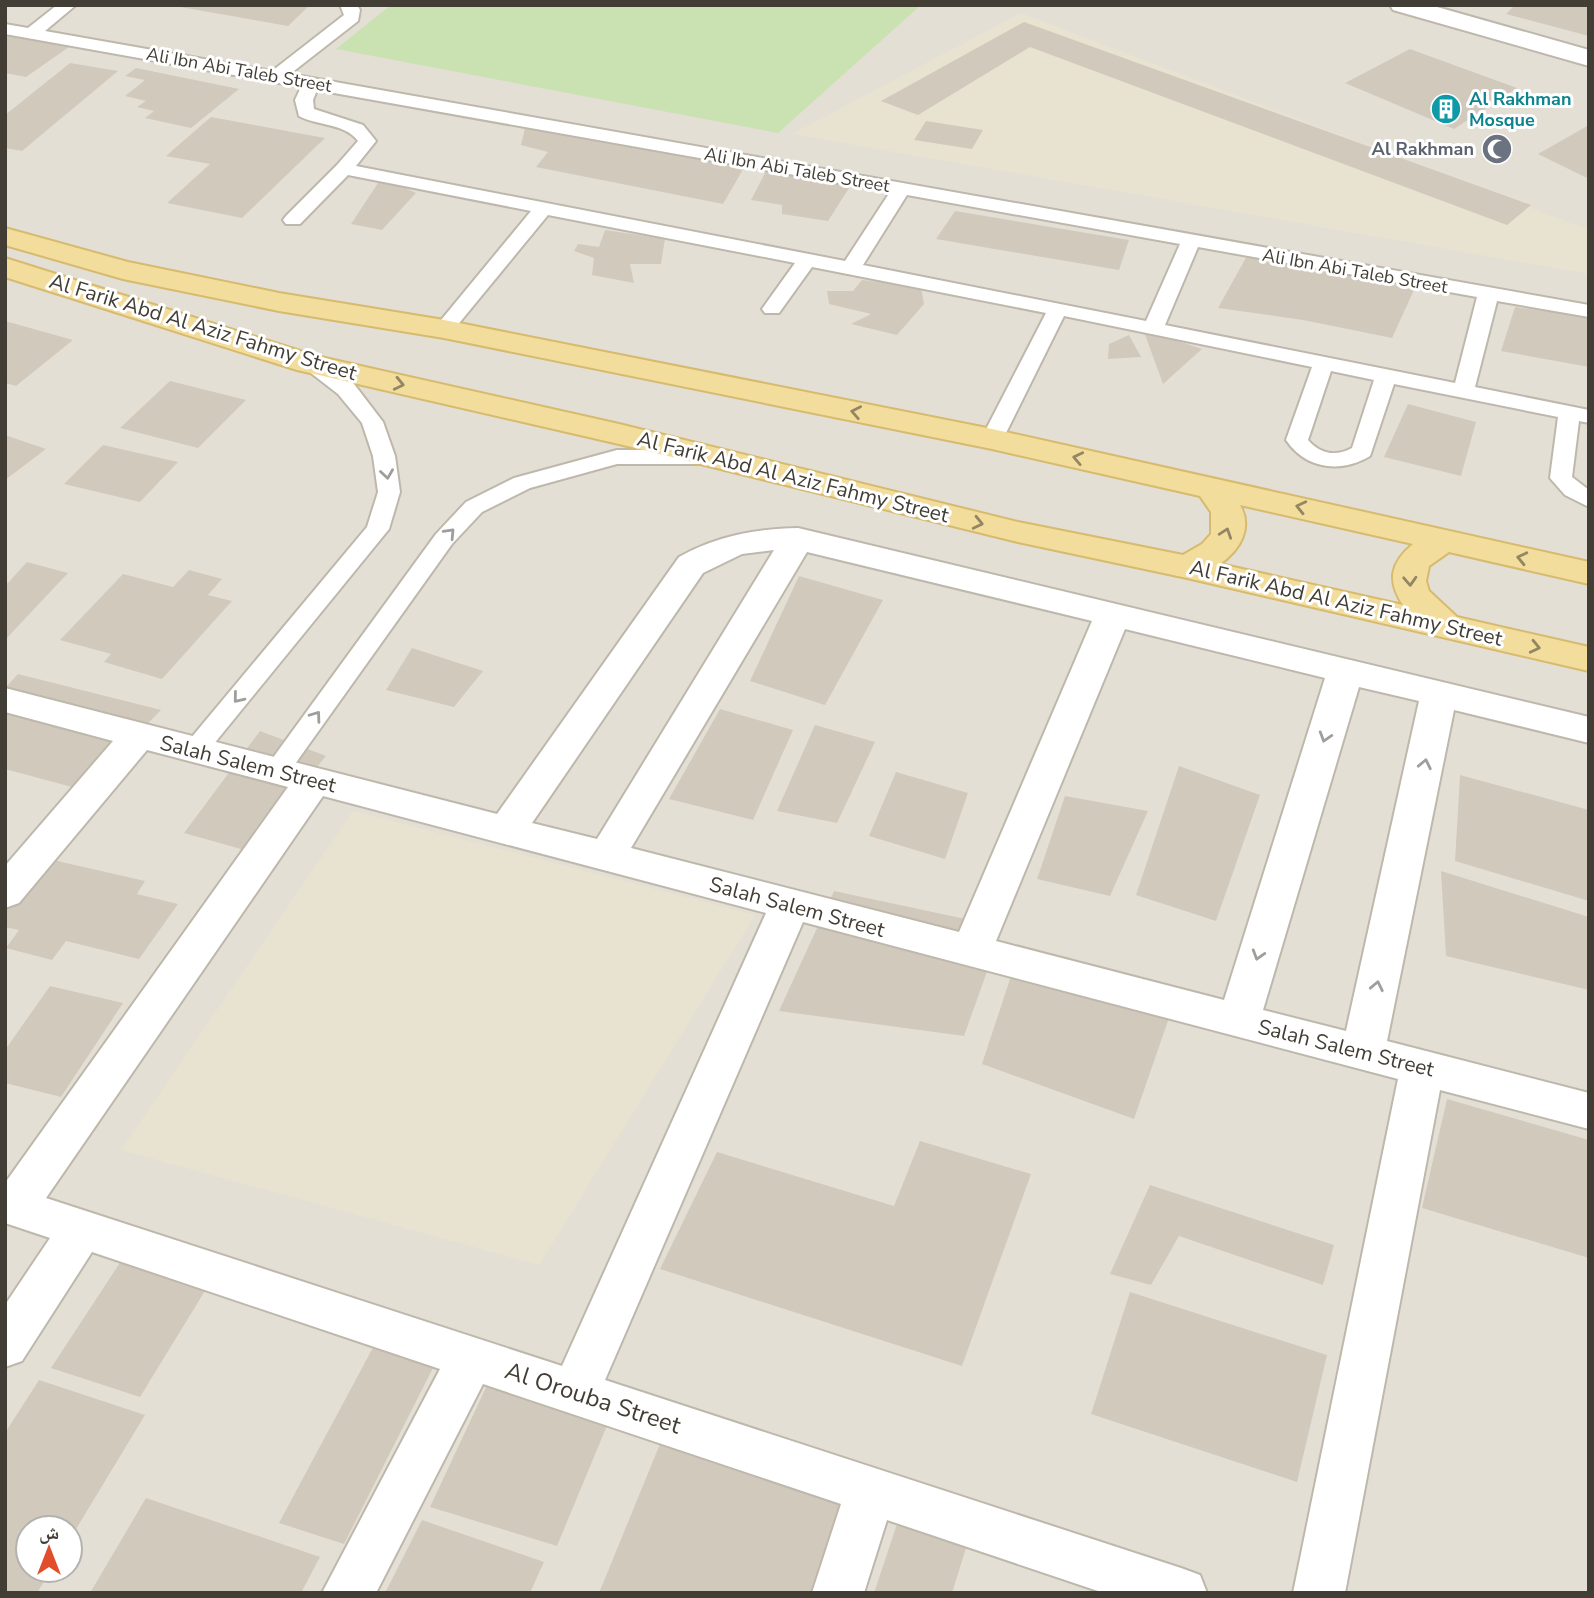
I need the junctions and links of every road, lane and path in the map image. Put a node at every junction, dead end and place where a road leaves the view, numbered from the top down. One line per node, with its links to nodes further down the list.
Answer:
1 (68, 5): 5 (lane)
2 (348, 5): 7 (lane)
3 (1402, 5): 6 (street)
4 (5, 29): 5 (lane, Ali Ibn Abi Taleb Street)
5 (32, 34): 7 (lane, Ali Ibn Abi Taleb Street)
6 (1589, 58)
7 (277, 76): 8 (lane, Ali Ibn Abi Taleb Street)
8 (313, 82): 9 (lane); 10 (lane, Ali Ibn Abi Taleb Street)
9 (344, 169): 11 (lane); 12 (lane)
10 (902, 189): 14 (lane, Ali Ibn Abi Taleb Street); 17 (lane)
11 (544, 208): 15 (lane); 23 (lane)
12 (293, 220)
13 (5, 236): 23 (main road, Al Farik Abd Al Aziz Fahmy Street)
14 (1191, 241): 18 (lane, Ali Ibn Abi Taleb Street); 22 (lane)
15 (807, 260): 17 (lane); 19 (lane)
16 (5, 267): 25 (main road, Al Farik Abd Al Aziz Fahmy Street)
17 (851, 268): 20 (lane)
18 (1488, 295): 21 (lane, Ali Ibn Abi Taleb Street); 27 (lane)
19 (772, 309)
20 (1058, 309): 22 (lane); 29 (lane)
21 (1589, 311)
22 (1153, 328): 24 (lane)
23 (444, 329): 29 (main road, Al Farik Abd Al Aziz Fahmy Street, one-way to 23)
24 (1324, 362): 26 (lane); 26 (lane)
25 (309, 363): 30 (main road, Al Farik Abd Al Aziz Fahmy Street, one-way to 30); 45 (lane, one-way to 45)
26 (1386, 374): 27 (lane)
27 (1464, 390): 28 (lane)
28 (1579, 415): 32 (lane)
29 (992, 439): 31 (main road, Al Farik Abd Al Aziz Fahmy Street, one-way to 29)
30 (704, 457): 35 (main road, Al Farik Abd Al Aziz Fahmy Street, one-way to 35); 46 (lane, one-way to 30)
31 (1209, 486): 34 (main road, Al Farik Abd Al Aziz Fahmy Street, one-way to 31); 35 (main road, one-way to 31)
32 (1589, 500)
33 (797, 539): 37 (street); 47 (street); 48 (street)
34 (1445, 540): 36 (main road, Al Farik Abd Al Aziz Fahmy Street, one-way to 34); 38 (main road, one-way to 38)
35 (1187, 567): 38 (main road, Al Farik Abd Al Aziz Fahmy Street)
36 (1589, 573)
37 (1111, 617): 40 (street); 51 (street)
38 (1445, 626): 39 (main road, Al Farik Abd Al Aziz Fahmy Street, one-way to 39)
39 (1589, 659)
40 (1345, 672): 41 (street); 52 (street, one-way to 52)
41 (1439, 695): 43 (street); 53 (street, one-way to 41)
42 (5, 700): 44 (street, Salah Salem Street)
43 (1589, 730)
44 (138, 736): 45 (street, Salah Salem Street); 49 (street)
45 (195, 750): 46 (street, Salah Salem Street)
46 (295, 776): 47 (street, Salah Salem Street); 56 (street)
47 (506, 831): 48 (street, Salah Salem Street)
48 (606, 857): 50 (street, Salah Salem Street)
49 (5, 892)
50 (790, 905): 51 (street, Salah Salem Street); 61 (street)
51 (971, 952): 52 (street, Salah Salem Street)
52 (1238, 1021): 53 (street, Salah Salem Street)
53 (1363, 1053): 54 (street, Salah Salem Street)
54 (1422, 1068): 55 (street, Salah Salem Street); 66 (street)
55 (1589, 1111)
56 (10, 1205): 57 (street, Al Orouba Street)
57 (82, 1229): 58 (street); 60 (street, Al Orouba Street)
58 (20, 1297): 59 (street)
59 (5, 1346)
60 (471, 1358): 61 (street, Al Orouba Street); 63 (street)
61 (575, 1393): 62 (street, Al Orouba Street)
62 (871, 1490): 64 (street); 65 (street, Al Orouba Street)
63 (348, 1593)
64 (838, 1593)
65 (1181, 1593)
66 (1319, 1593)

